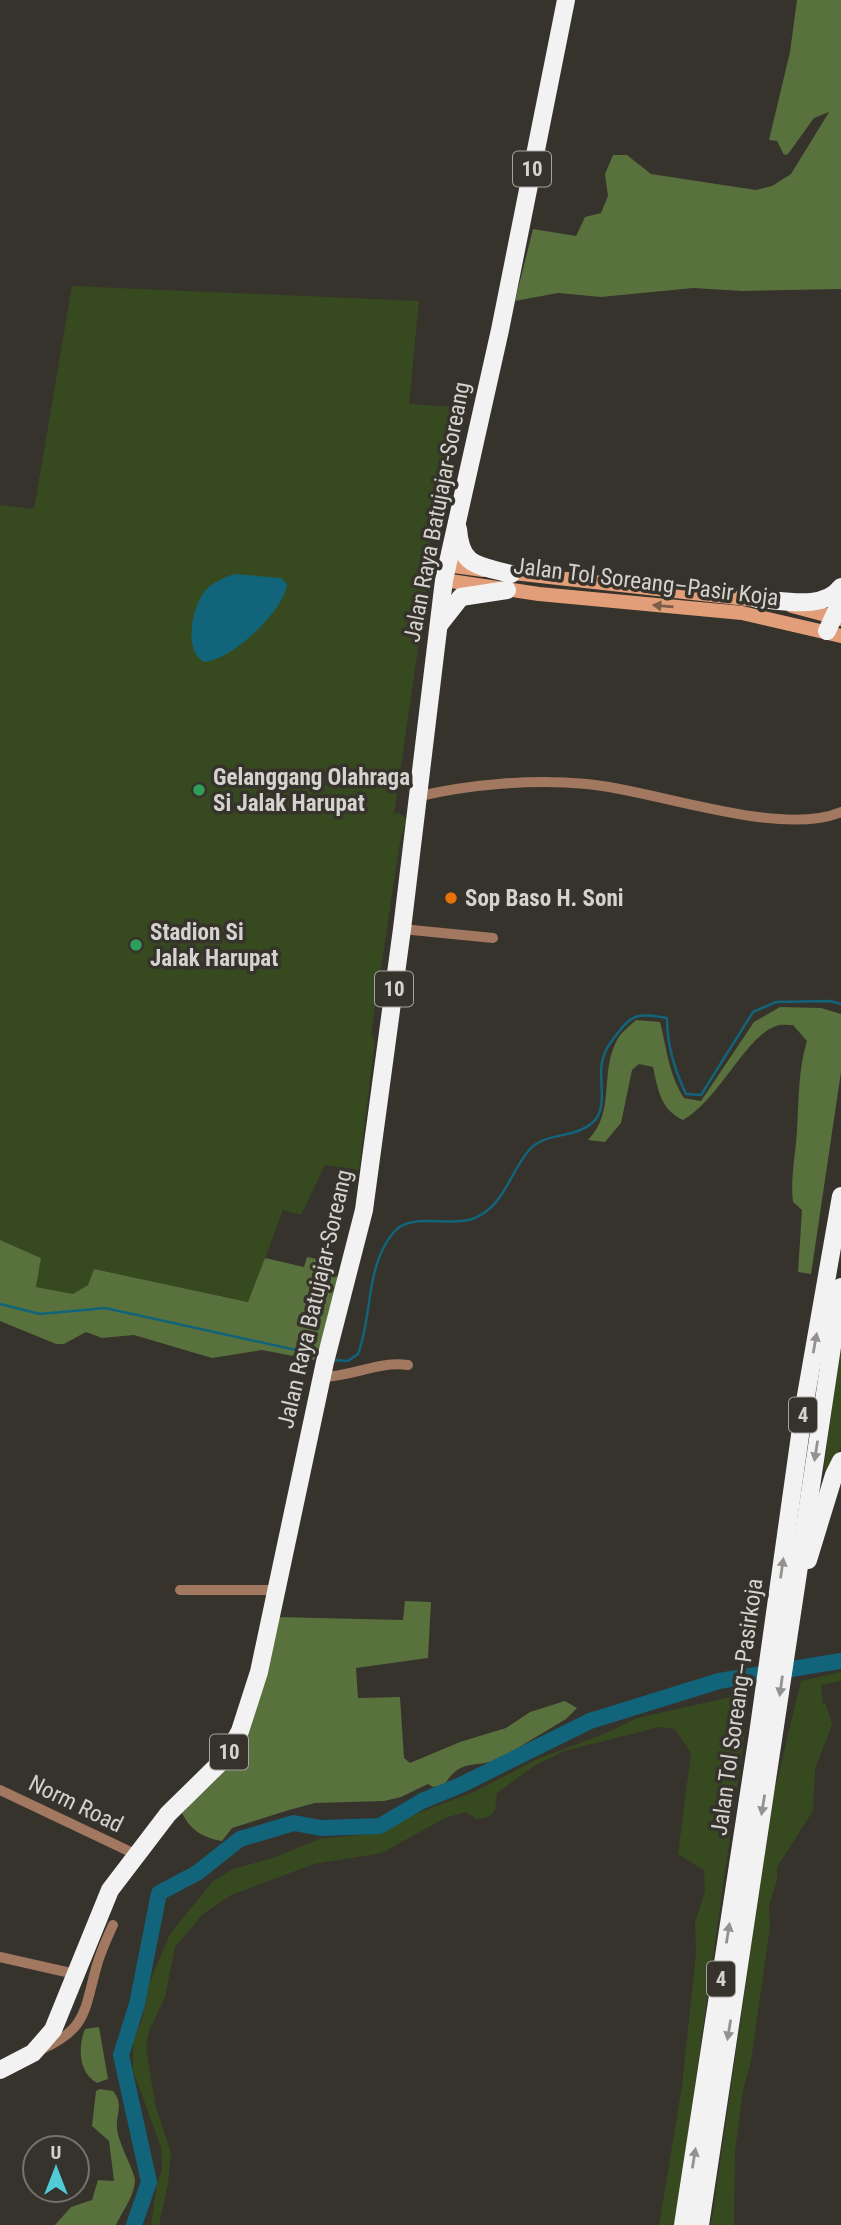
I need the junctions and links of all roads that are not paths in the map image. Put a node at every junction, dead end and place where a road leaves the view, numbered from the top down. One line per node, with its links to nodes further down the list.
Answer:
1 (566, 0): 2 (highway, Jalan Raya Batujajar-Soreang / 10)
2 (457, 519): 3 (highway, Jalan Raya Batujajar-Soreang / 10); 4 (highway)
3 (445, 572): 4 (street, Jalan Tol Soreang–Pasir Koja); 8 (highway, Jalan Raya Batujajar-Soreang / 10)
4 (509, 582): 6 (street, Jalan Tol Soreang–Pasir Koja); 7 (street, Jalan Tol Soreang–Pasir Koja, one-way to 4); 8 (highway)
5 (841, 587): 6 (highway)
6 (757, 599): 7 (street, Jalan Tol Soreang–Pasir Koja)
7 (838, 623)
8 (437, 628): 9 (highway, Jalan Raya Batujajar-Soreang / 10)
9 (416, 797): 10 (street); 11 (highway, Jalan Raya Batujajar-Soreang / 10)
10 (841, 812)
11 (402, 929): 12 (street); 15 (highway, Jalan Raya Batujajar-Soreang / 10)
12 (493, 938)
13 (841, 1196): 21 (highway, Jalan Tol Soreang–Pasirkoja / 4, one-way to 13)
14 (841, 1287): 20 (highway, Jalan Tol Soreang–Pasirkoja / 4, one-way to 20)
15 (325, 1362): 16 (street); 19 (highway, Jalan Raya Batujajar-Soreang / 10)
16 (408, 1366)
17 (841, 1461): 20 (highway)
18 (180, 1590): 19 (street)
19 (276, 1590): 24 (highway, Jalan Raya Batujajar-Soreang / 10)
20 (793, 1602): 21 (highway, Jalan Tol Soreang–Pasirkoja / 4)
21 (780, 1635): 22 (highway, Jalan Tol Soreang–Pasirkoja / 4)
22 (766, 1736): 30 (highway, Jalan Tol Soreang–Pasirkoja / 4, one-way to 22); 31 (highway, Jalan Tol Soreang–Pasirkoja / 4, one-way to 31)
23 (0, 1790): 24 (street, Norm Road)
24 (135, 1854): 27 (highway, Jalan Raya Batujajar-Soreang / 10)
25 (113, 1924): 28 (street)
26 (0, 1957): 27 (street)
27 (75, 1974): 28 (highway, Jalan Raya Batujajar-Soreang / 10)
28 (33, 2053): 29 (highway, Jalan Raya Batujajar-Soreang / 10)
29 (0, 2070)
30 (683, 2225)
31 (700, 2225)

